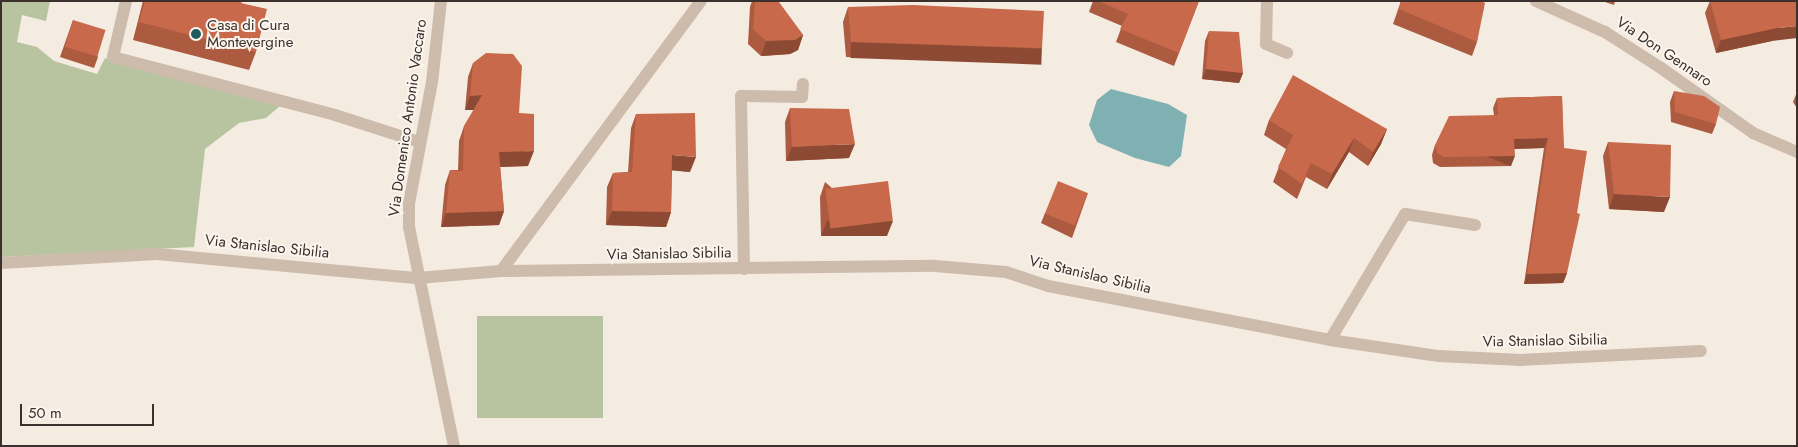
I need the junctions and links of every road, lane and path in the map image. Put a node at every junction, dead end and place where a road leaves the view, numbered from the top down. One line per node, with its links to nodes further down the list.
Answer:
1 (126, 1): 8 (street)
2 (441, 1): 8 (street, Via Domenico Antonio Vaccaro)
3 (701, 1): 13 (street)
4 (1267, 1): 6 (street)
5 (1536, 1): 9 (street, Via Don Gennaro)
6 (1287, 53)
7 (803, 84): 12 (street)
8 (420, 142): 14 (street, Via Domenico Antonio Vaccaro)
9 (1797, 152)
10 (1475, 225): 15 (street)
11 (1, 263): 14 (street, Via Stanislao Sibilia)
12 (744, 269): 13 (street, Via Stanislao Sibilia); 15 (street, Via Stanislao Sibilia)
13 (501, 271): 14 (street, Via Stanislao Sibilia)
14 (418, 278): 17 (street, Via Domenico Antonio Vaccaro)
15 (1330, 340): 16 (street, Via Stanislao Sibilia)
16 (1701, 351)
17 (454, 446)

